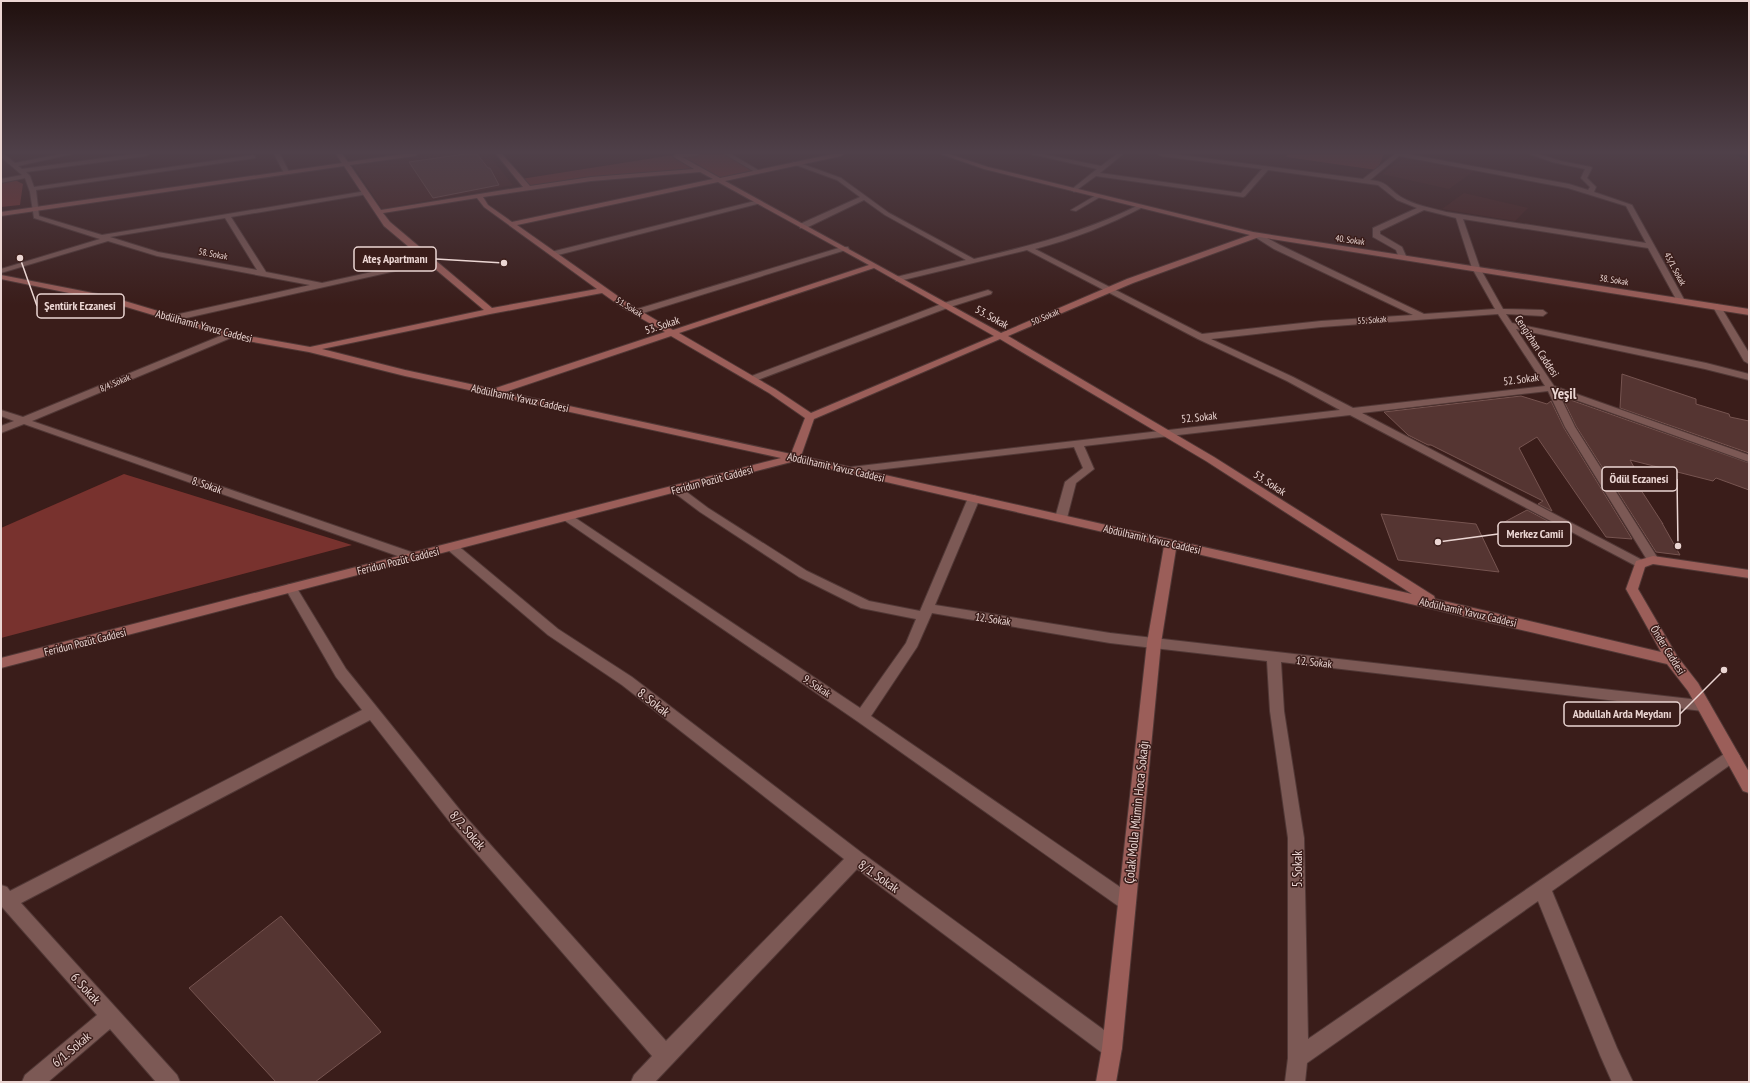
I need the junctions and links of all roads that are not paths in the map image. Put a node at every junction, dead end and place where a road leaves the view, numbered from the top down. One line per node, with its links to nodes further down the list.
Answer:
1 (34, 205): 18 (street)
2 (71, 205): 18 (street)
3 (296, 205): 23 (street)
4 (374, 205): 21 (street)
5 (426, 205): 21 (street)
6 (485, 205): 26 (street, 51. Sokak)
7 (601, 205): 26 (street)
8 (749, 205): 33 (street)
9 (764, 205): 27 (street)
10 (849, 205): 27 (street)
11 (875, 205): 36 (street)
12 (1083, 205): 19 (street)
13 (1135, 205): 16 (street, 40. Sokak)
14 (1413, 205): 17 (street)
15 (1628, 205): 30 (street, 43/1. Sokak)
16 (1141, 206): 28 (street, 40. Sokak); 31 (street)
17 (1422, 208): 24 (street); 34 (street)
18 (35, 210): 20 (street); 29 (street, 58. Sokak)
19 (1074, 210)
20 (26, 211): 22 (street); 25 (street)
21 (379, 212): 35 (street)
22 (1, 214)
23 (227, 216): 29 (street); 40 (street)
24 (1459, 216): 30 (street); 38 (street, Cengizhan Caddesi)
25 (1, 218)
26 (511, 224): 33 (street, 51. Sokak)
27 (803, 226): 32 (street)
28 (1258, 235): 34 (street, 40. Sokak); 44 (street, 50. Sokak); 55 (street)
29 (105, 238): 39 (street); 40 (street, 58. Sokak)
30 (1652, 246): 47 (street, 43/1. Sokak)
31 (1028, 248): 36 (street); 44 (street)
32 (845, 249): 37 (street); 52 (street)
33 (554, 254): 45 (street, 51. Sokak)
34 (1402, 256): 38 (street, 40. Sokak)
35 (431, 261): 43 (street, 58. Sokak); 50 (street)
36 (973, 261): 42 (street)
37 (875, 265): 42 (street, 53. Sokak); 58 (street, 53. Sokak)
38 (1476, 268): 47 (street, 38. Sokak); 51 (street, Cengizhan Caddesi)
39 (1, 271)
40 (263, 274): 43 (street, 58. Sokak)
41 (1, 277): 56 (street, Abdülhamit Yavuz Caddesi)
42 (899, 279): 48 (street, 53. Sokak)
43 (322, 285): 56 (street)
44 (1110, 289): 60 (street, 50. Sokak); 61 (street)
45 (604, 290): 50 (street); 52 (street, 51. Sokak)
46 (988, 292): 48 (street)
47 (1681, 301): 49 (street, 38. Sokak)
48 (946, 305): 60 (street, 53. Sokak); 65 (street)
49 (1717, 307): 53 (street, 38. Sokak); 63 (street)
50 (490, 311): 62 (street)
51 (1500, 311): 54 (street, 55. Sokak); 55 (street, 55. Sokak); 57 (street, Cengizhan Caddesi)
52 (636, 312): 58 (street, 51. Sokak)
53 (1749, 312)
54 (1543, 313)
55 (1423, 316): 61 (street, 55. Sokak)
56 (173, 318): 59 (street, Abdülhamit Yavuz Caddesi)
57 (1510, 325): 64 (street); 66 (street, Cengizhan Caddesi)
58 (673, 334): 65 (street, 51. Sokak); 67 (street, 53. Sokak)
59 (230, 335): 62 (street, Abdülhamit Yavuz Caddesi); 71 (street, 8/4. Sokak)
60 (1001, 336): 70 (street, 50. Sokak); 73 (street, 53. Sokak)
61 (1201, 337): 68 (street)
62 (309, 349): 67 (street, Abdülhamit Yavuz Caddesi)
63 (1749, 361)
64 (1749, 377)
65 (752, 379): 70 (street, 51. Sokak)
66 (1551, 388): 68 (street, 52. Sokak); 76 (street); 85 (street, Cengizhan Caddesi)
67 (494, 392): 75 (street, Abdülhamit Yavuz Caddesi)
68 (1351, 412): 73 (street, 52. Sokak); 86 (street)
69 (1, 413): 71 (street, 8. Sokak)
70 (810, 417): 75 (street)
71 (24, 421): 72 (street, 8/4. Sokak); 84 (street, 8. Sokak)
72 (1, 430)
73 (1166, 433): 74 (street, 52. Sokak); 89 (street, 53. Sokak)
74 (1078, 444): 77 (street, 52. Sokak); 81 (street)
75 (795, 458): 77 (street, Abdülhamit Yavuz Caddesi); 78 (street, Feridun Pozüt Caddesi)
76 (1749, 459)
77 (851, 470): 79 (street, Abdülhamit Yavuz Caddesi)
78 (676, 489): 80 (street, Feridun Pozüt Caddesi); 90 (street, 12. Sokak)
79 (974, 498): 81 (street, Abdülhamit Yavuz Caddesi); 90 (street)
80 (567, 518): 83 (street, Feridun Pozüt Caddesi); 97 (street, 9. Sokak)
81 (1061, 518): 82 (street, Abdülhamit Yavuz Caddesi)
82 (1171, 543): 89 (street, Abdülhamit Yavuz Caddesi); 91 (street, Çolak Molla Mümin Hoca Sokağı)
83 (452, 547): 84 (street, Feridun Pozüt Caddesi); 100 (street, 8. Sokak)
84 (413, 557): 88 (street, Feridun Pozüt Caddesi)
85 (1653, 560): 86 (street); 87 (street)
86 (1640, 564): 93 (street, Önder Caddesi)
87 (1749, 574)
88 (291, 588): 94 (street, Feridun Pozüt Caddesi); 96 (street, 8/2. Sokak)
89 (1436, 604): 93 (street, Abdülhamit Yavuz Caddesi)
90 (925, 612): 91 (street, 12. Sokak); 97 (street)
91 (1154, 643): 92 (street, 12. Sokak); 103 (street, Çolak Molla Mümin Hoca Sokağı)
92 (1274, 657): 95 (street, 12. Sokak); 107 (street, 5. Sokak)
93 (1672, 660): 95 (street, Önder Caddesi)
94 (1, 663)
95 (1703, 705): 98 (street, Önder Caddesi)
96 (372, 712): 102 (street); 106 (street, 8/2. Sokak)
97 (862, 717): 103 (street, 9. Sokak)
98 (1732, 756): 99 (street, Önder Caddesi); 101 (street)
99 (1749, 786)
100 (856, 858): 105 (street, 8/1. Sokak); 106 (street, 8/1. Sokak)
101 (1542, 888): 107 (street); 113 (street)
102 (4, 897): 104 (street, 6. Sokak)
103 (1127, 902): 105 (street, Çolak Molla Mümin Hoca Sokağı)
104 (111, 1016): 108 (street, 6/1. Sokak); 109 (street, 6. Sokak)
105 (1112, 1048): 111 (street, Çolak Molla Mümin Hoca Sokağı)
106 (666, 1056): 110 (street, 8/1. Sokak)
107 (1298, 1058): 112 (street, 5. Sokak)
108 (32, 1082)
109 (170, 1082)
110 (641, 1082)
111 (1106, 1082)
112 (1295, 1082)
113 (1623, 1082)

